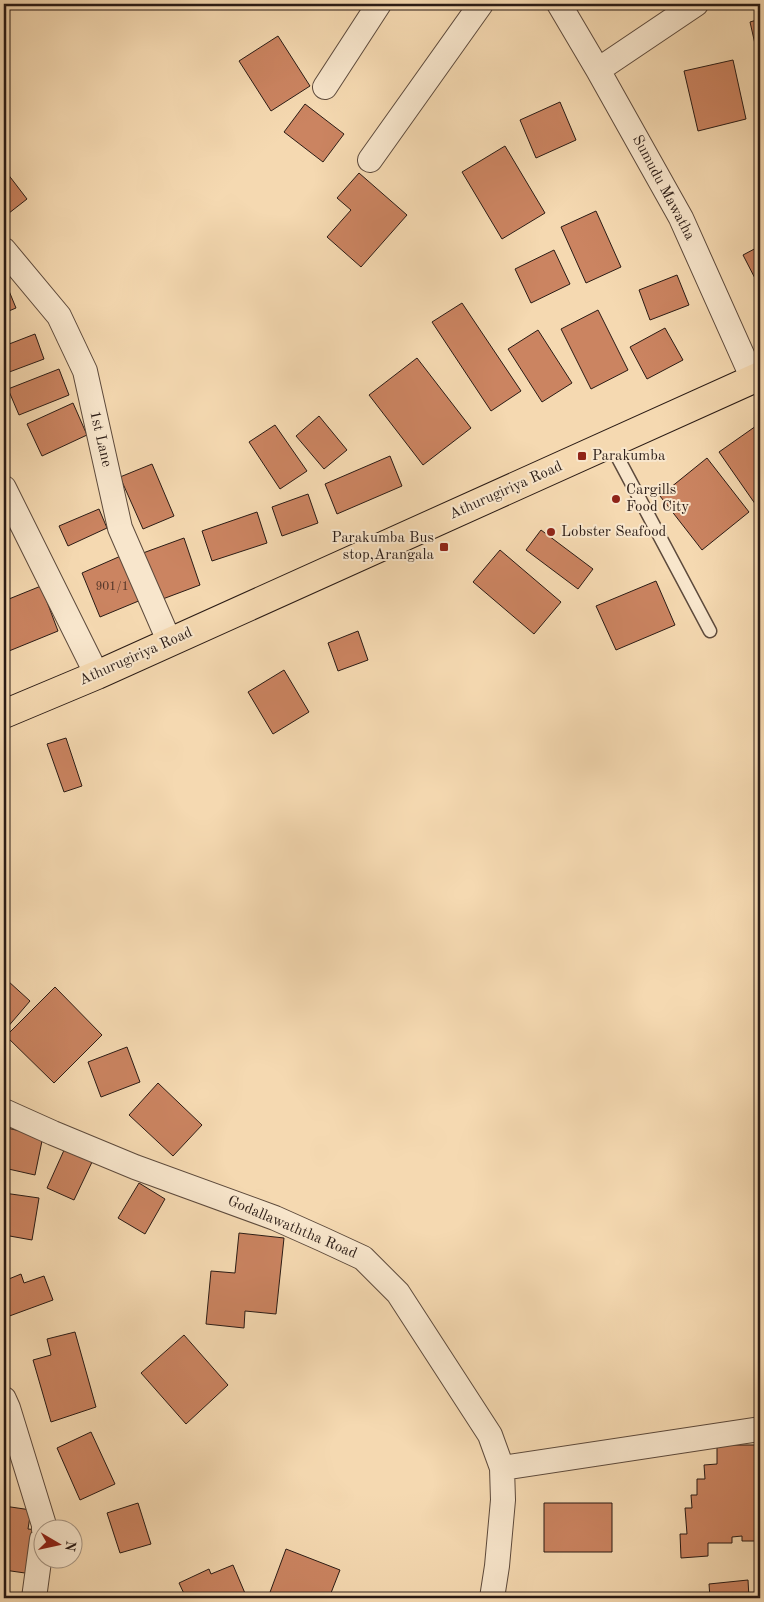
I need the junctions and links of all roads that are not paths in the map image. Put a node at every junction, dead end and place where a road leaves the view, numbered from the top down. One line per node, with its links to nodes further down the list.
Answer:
1 (379, 4): 6 (street)
2 (481, 4): 7 (street)
3 (559, 4): 5 (street, Sumudu Mawatha)
4 (696, 4): 5 (street)
5 (598, 70): 9 (street, Sumudu Mawatha)
6 (325, 87)
7 (370, 160)
8 (4, 250): 13 (street, 1st Lane)
9 (757, 378): 10 (main road, Athurugiriya Road)
10 (610, 443): 12 (lane); 13 (main road, Athurugiriya Road)
11 (4, 488): 14 (street)
12 (710, 632)
13 (170, 643): 14 (main road, Athurugiriya Road)
14 (96, 676): 15 (main road, Athurugiriya Road)
15 (4, 714)
16 (4, 1111): 19 (street, Godallawaththa Road)
17 (4, 1399): 20 (street)
18 (760, 1429): 19 (street)
19 (502, 1468): 23 (street, Godallawaththa Road)
20 (42, 1520)
21 (38, 1570): 22 (street)
22 (34, 1598)
23 (492, 1598)

